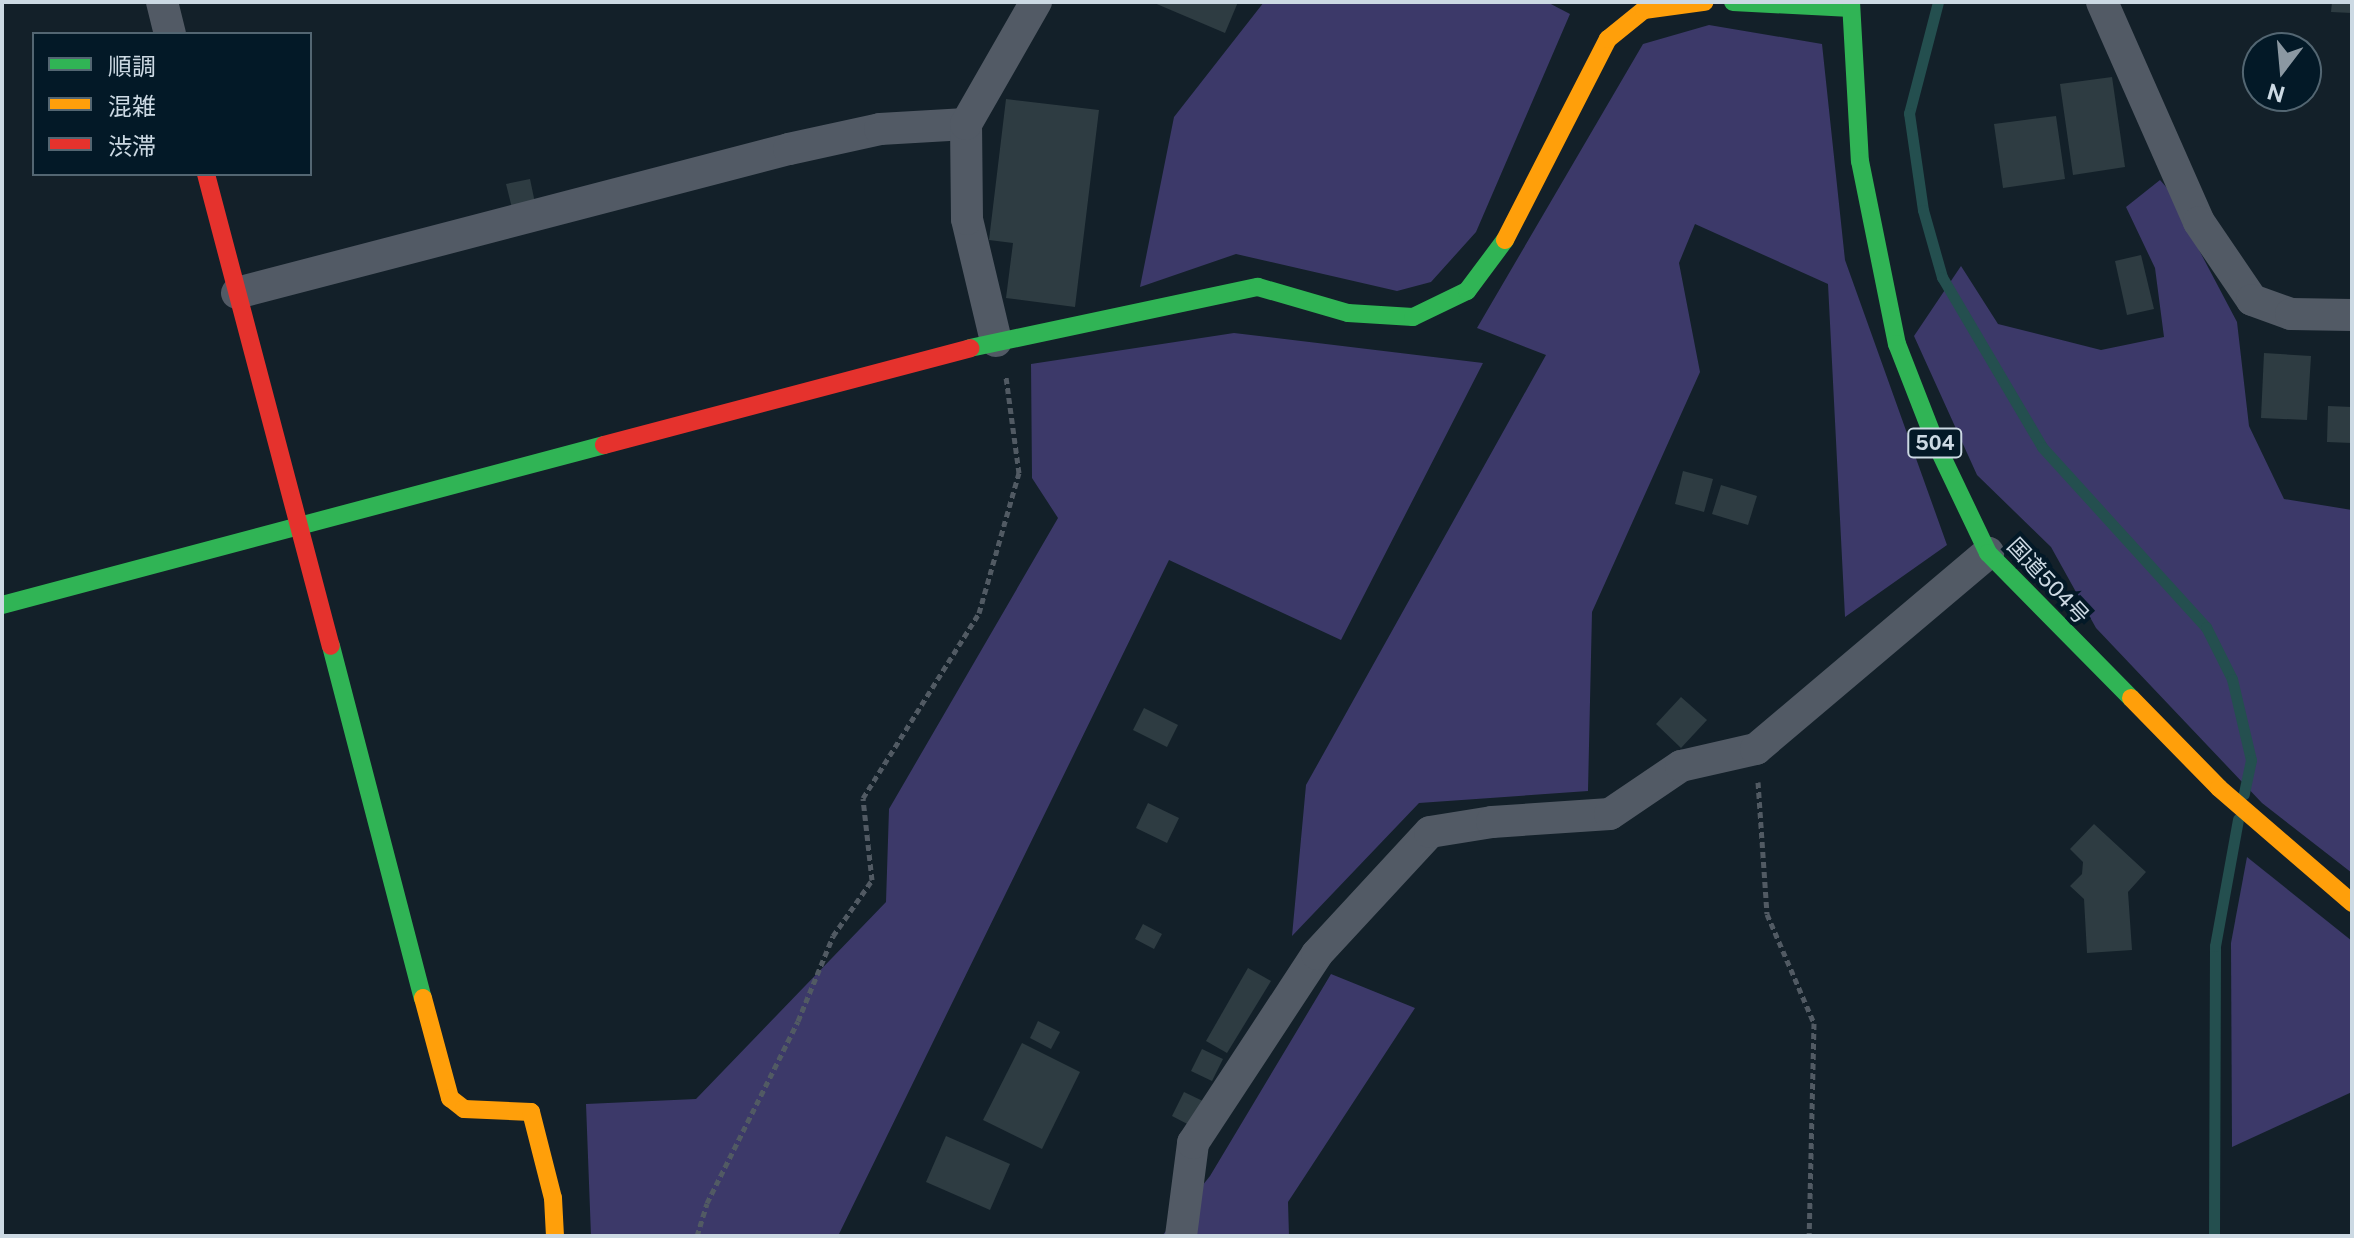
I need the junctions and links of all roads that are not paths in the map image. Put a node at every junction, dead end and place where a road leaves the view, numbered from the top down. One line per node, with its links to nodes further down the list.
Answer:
1 (162, 2): 7 (street)
2 (1036, 2): 8 (street)
3 (1704, 2): 12 (main road)
4 (1733, 2): 6 (main road)
5 (2102, 2): 11 (street)
6 (1851, 5): 14 (main road, 国道504号 / 504)
7 (170, 32)
8 (966, 124): 10 (street); 12 (street)
9 (207, 176): 10 (main road)
10 (237, 293): 13 (main road)
11 (2352, 315)
12 (996, 341): 13 (main road)
13 (298, 529): 15 (main road); 17 (main road)
14 (1988, 553): 16 (main road, 国道504号 / 504); 18 (street)
15 (2, 605)
16 (2352, 903)
17 (555, 1236)
18 (1181, 1236)

